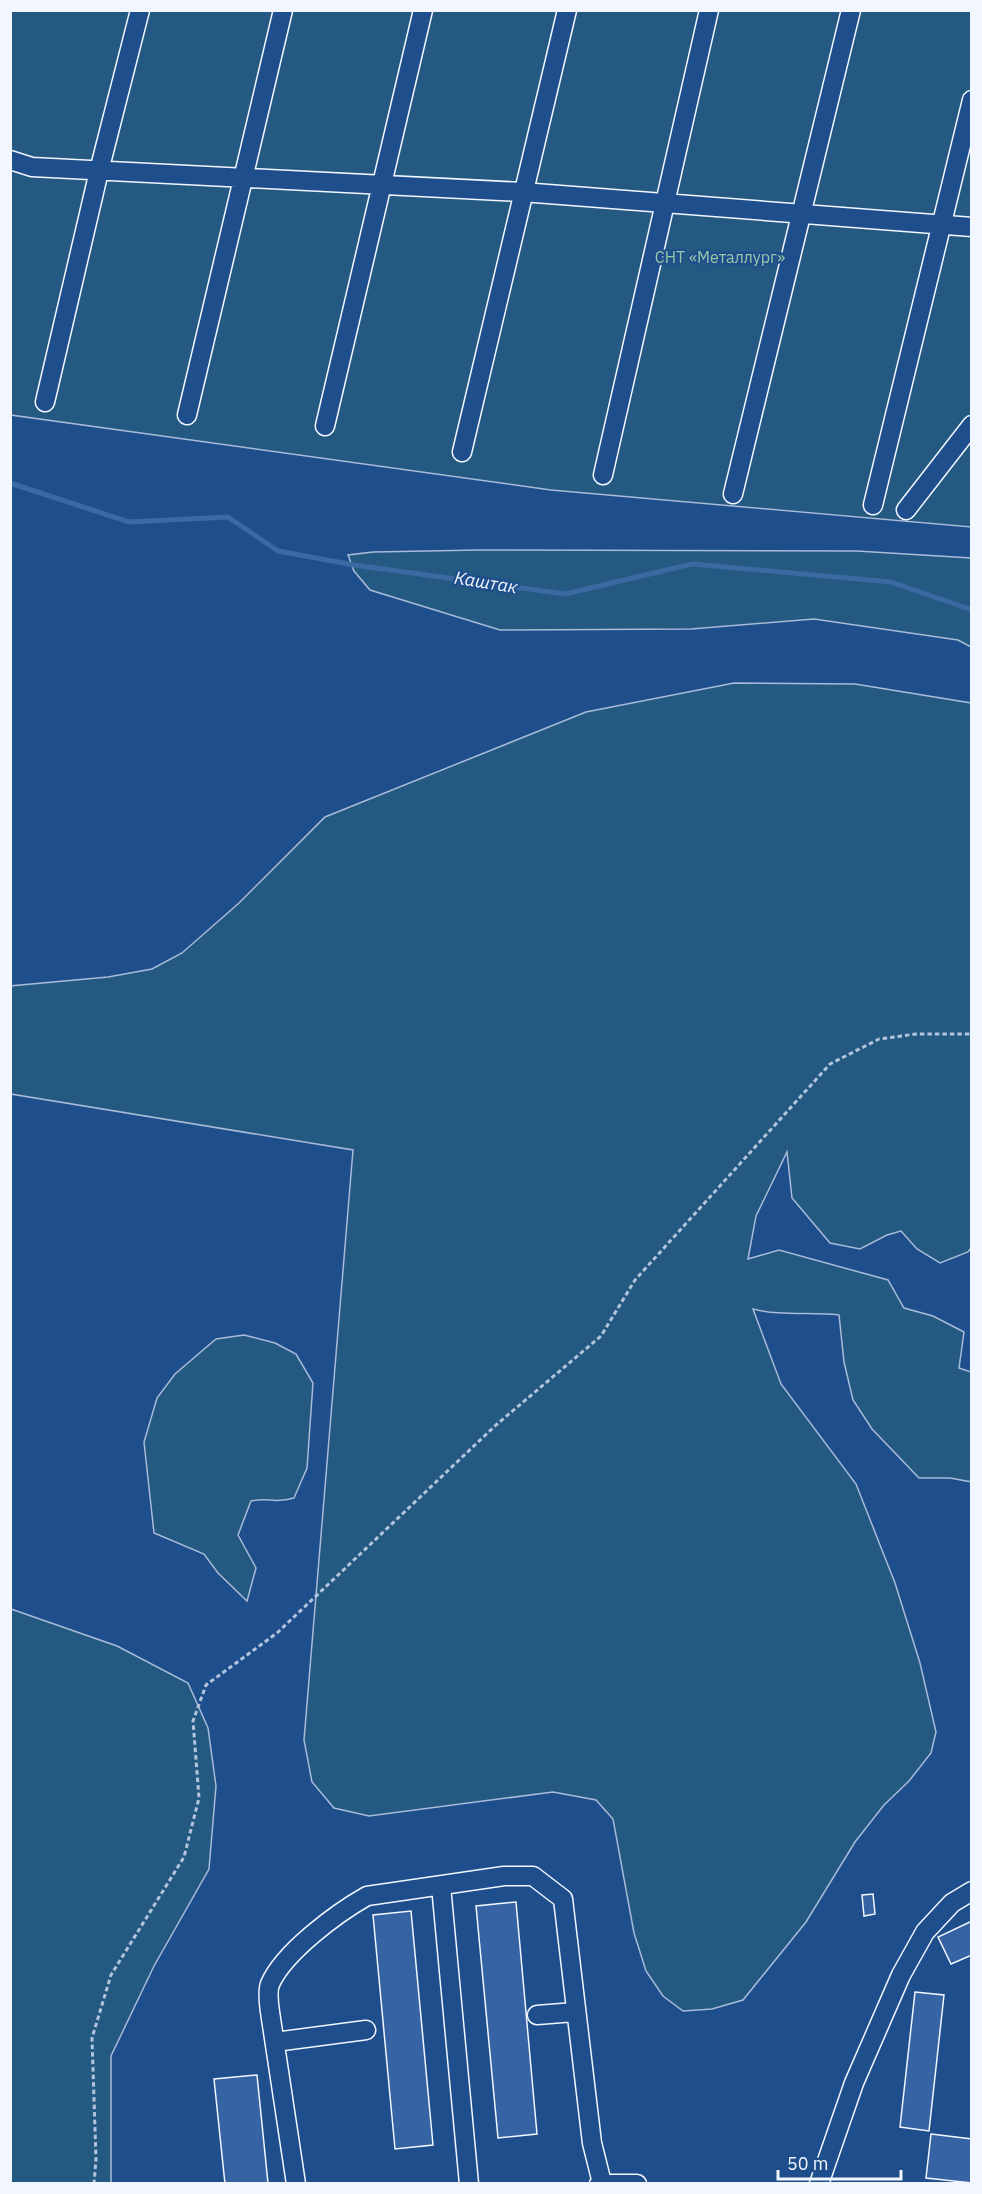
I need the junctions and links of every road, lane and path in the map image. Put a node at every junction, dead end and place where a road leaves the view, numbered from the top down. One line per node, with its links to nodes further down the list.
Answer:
1 (140, 10): 9 (lane)
2 (283, 10): 10 (lane)
3 (423, 10): 11 (lane)
4 (567, 10): 12 (lane)
5 (709, 10): 13 (lane)
6 (851, 10): 14 (lane)
7 (972, 100): 15 (lane)
8 (10, 160): 9 (lane)
9 (99, 171): 10 (lane); 17 (lane)
10 (244, 178): 11 (lane); 18 (lane)
11 (380, 185): 12 (lane); 20 (lane)
12 (522, 192): 13 (lane); 21 (lane)
13 (665, 203): 14 (lane); 22 (lane)
14 (801, 214): 15 (lane); 23 (lane)
15 (939, 225): 16 (lane); 24 (lane)
16 (972, 227)
17 (45, 402)
18 (187, 415)
19 (972, 425): 25 (lane)
20 (325, 426)
21 (462, 452)
22 (603, 475)
23 (733, 494)
24 (873, 506)
25 (906, 510)
26 (972, 1034): 34 (path)
27 (441, 1886): 29 (lane); 32 (lane); 36 (lane)
28 (972, 1891): 38 (lane)
29 (575, 2012): 30 (lane); 33 (lane)
30 (537, 2015)
31 (366, 2030): 32 (lane)
32 (275, 2042): 35 (lane)
33 (601, 2183): 37 (lane)
34 (94, 2184)
35 (296, 2184)
36 (469, 2184)
37 (637, 2184)
38 (819, 2184)

